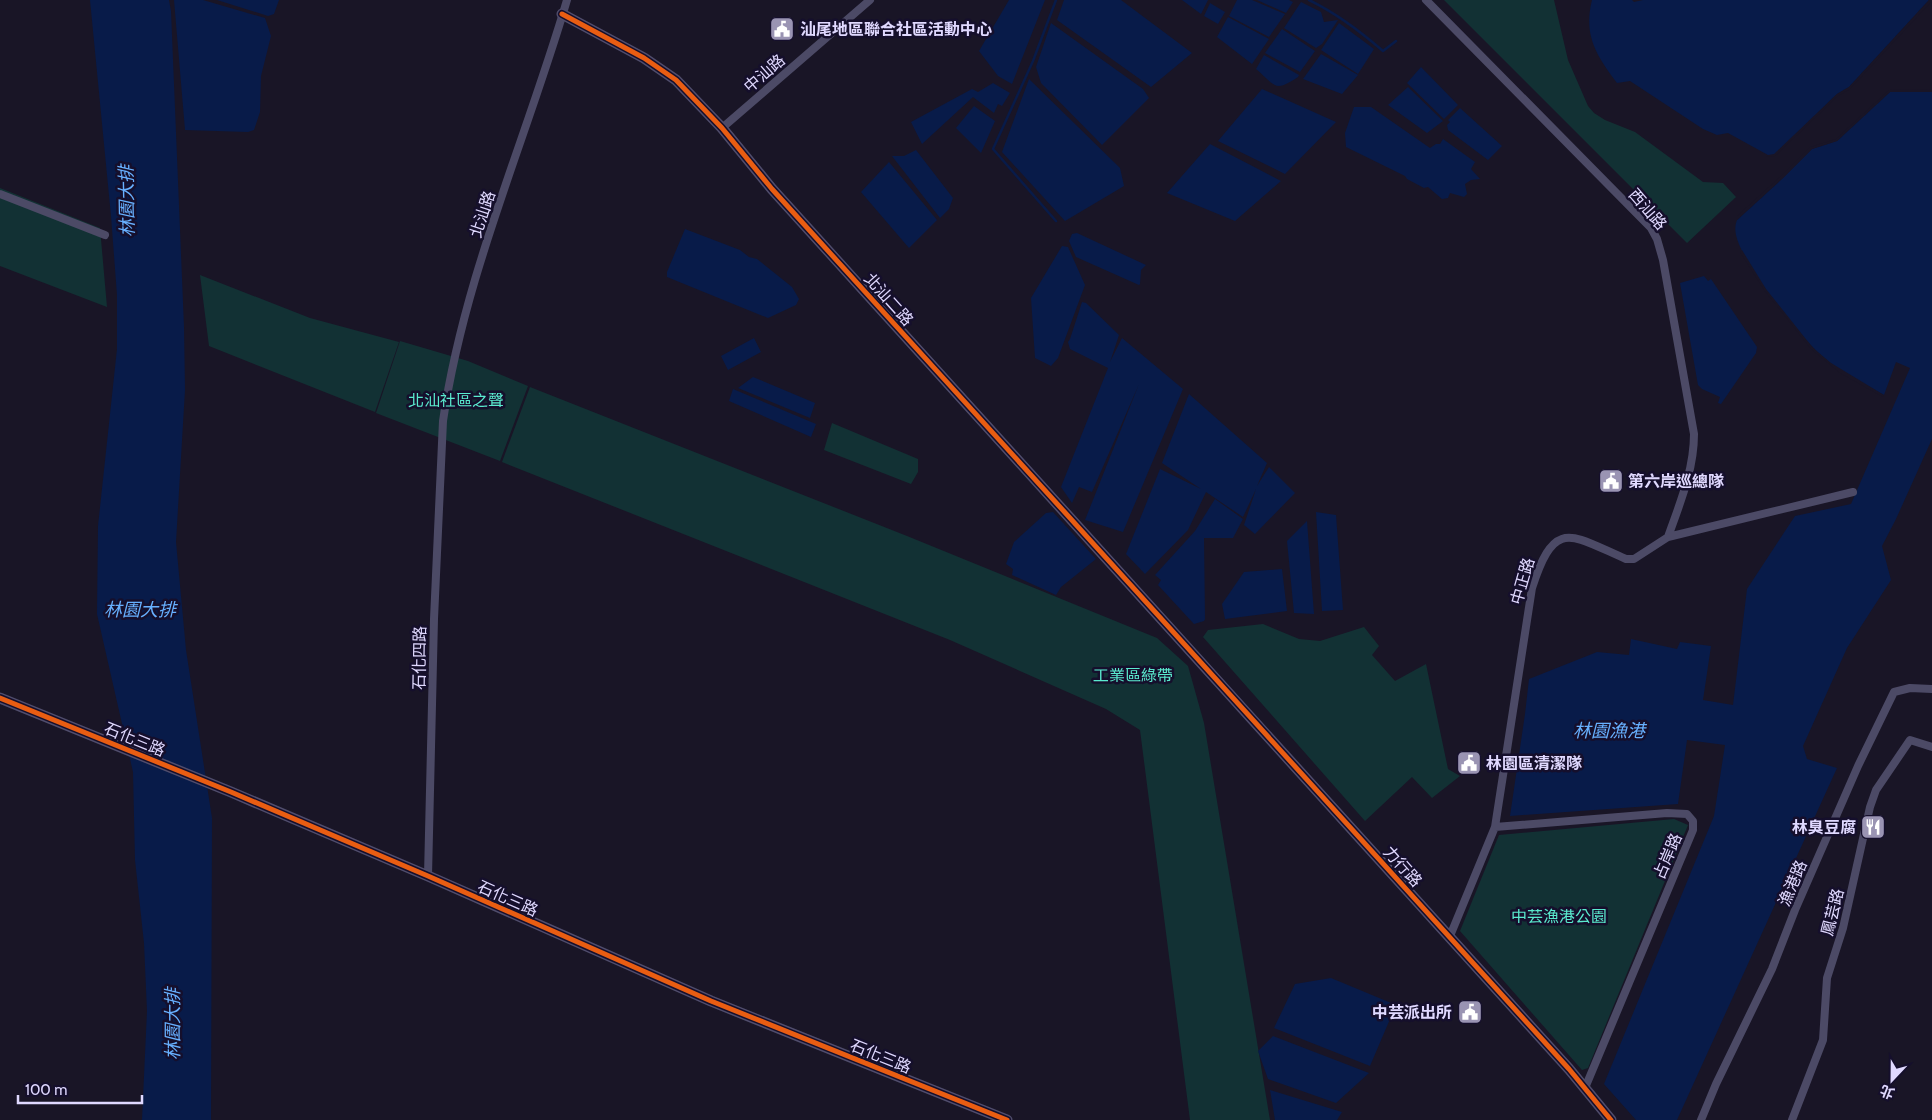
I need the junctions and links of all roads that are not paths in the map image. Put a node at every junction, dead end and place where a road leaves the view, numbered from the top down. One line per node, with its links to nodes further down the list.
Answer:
1 (566, 0): 4 (street, 北汕路)
2 (870, 0): 5 (street, 中汕路)
3 (1426, 0): 10 (street, 西汕路)
4 (562, 14): 5 (street, 北汕二路); 8 (street, 北汕路)
5 (722, 128): 11 (street, 北汕二路)
6 (0, 194): 7 (street)
7 (105, 235)
8 (442, 441): 16 (street, 石化四路)
9 (1853, 492): 10 (street, 中正路)
10 (1668, 537): 15 (street, 中正路)
11 (1173, 630): 17 (street, 力行路)
12 (1932, 688): 21 (street, 漁港路)
13 (0, 698): 16 (street, 石化三路)
14 (1932, 746): 22 (street, 鳳芸路)
15 (1495, 827): 17 (street, 中正路); 18 (street, 占岸路)
16 (428, 876): 19 (street, 石化三路)
17 (1450, 936): 18 (street, 力行路)
18 (1585, 1088): 20 (street, 力行路)
19 (1007, 1120)
20 (1611, 1120)
21 (1701, 1120)
22 (1792, 1120)

